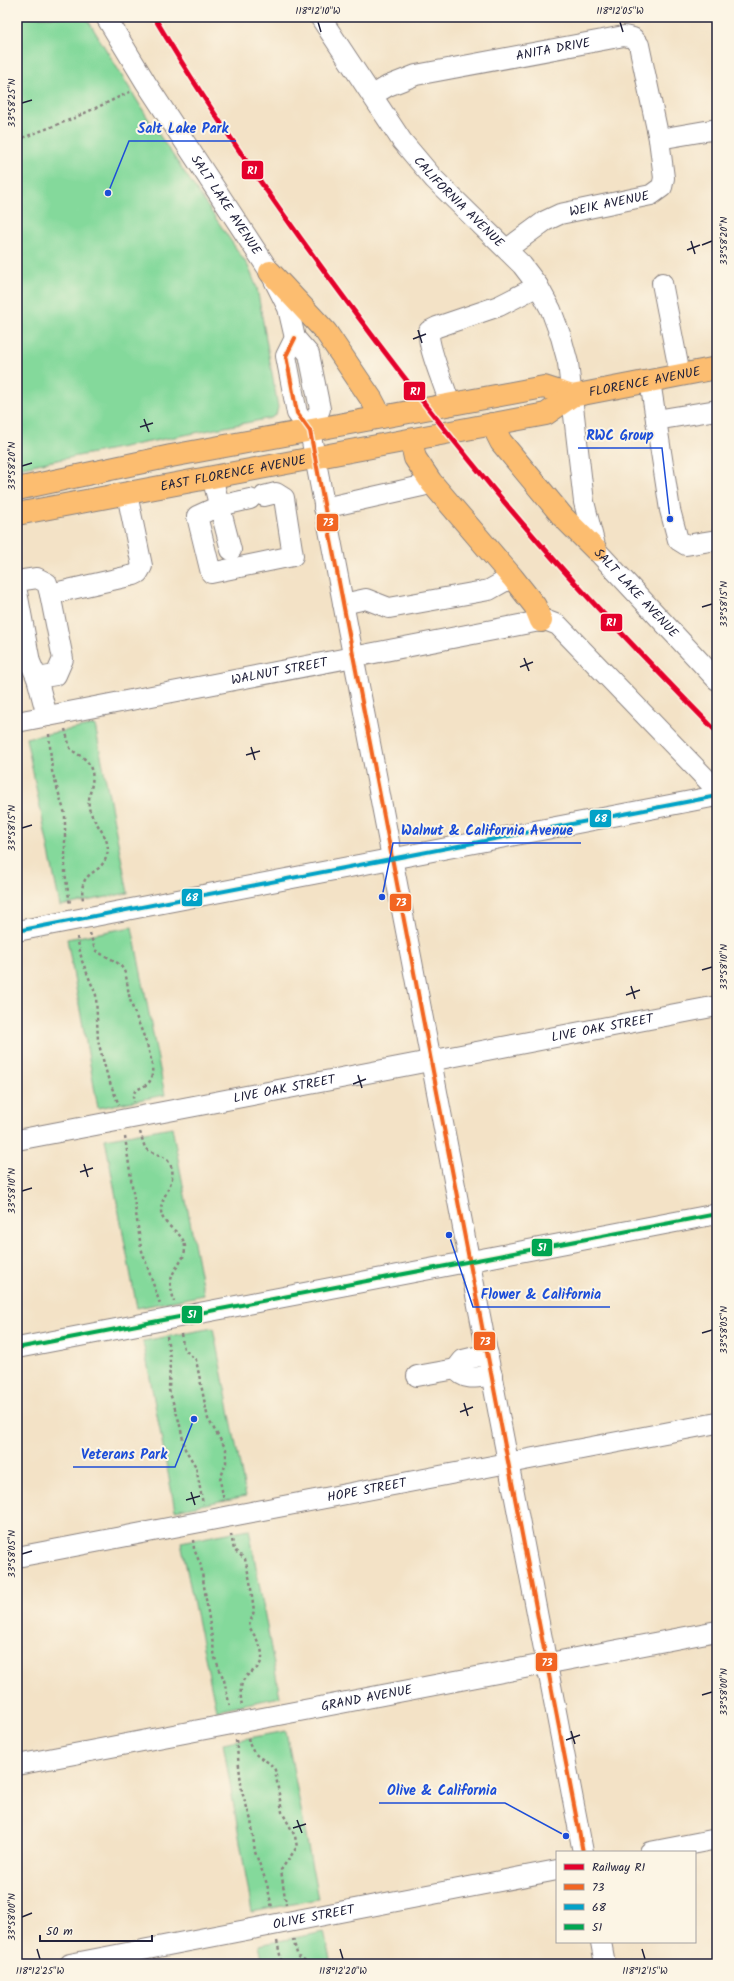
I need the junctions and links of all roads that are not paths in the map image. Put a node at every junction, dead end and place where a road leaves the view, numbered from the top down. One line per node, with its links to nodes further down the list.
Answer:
1 (106, 17): 7 (street, SALT LAKE AVENUE)
2 (320, 17): 3 (street, CALIFORNIA AVENUE)
3 (373, 95): 5 (street, ANITA DRIVE); 6 (street, CALIFORNIA AVENUE)
4 (717, 129): 5 (street)
5 (660, 139): 6 (street, WEIK AVENUE)
6 (507, 249): 9 (street, CALIFORNIA AVENUE)
7 (270, 272): 16 (main road); 19 (street, SALT LAKE AVENUE)
8 (662, 282): 11 (street)
9 (538, 286): 13 (street, CALIFORNIA AVENUE); 14 (street)
10 (717, 368): 11 (main road, FLORENCE AVENUE)
11 (680, 375): 12 (main road, FLORENCE AVENUE)
12 (650, 381): 13 (main road, FLORENCE AVENUE); 17 (street)
13 (572, 396): 14 (main road); 18 (main road, EAST FLORENCE AVENUE); 31 (street, SALT LAKE AVENUE)
14 (450, 405): 16 (main road)
15 (717, 410): 17 (street)
16 (380, 417): 19 (main road)
17 (656, 420): 29 (street)
18 (492, 424): 20 (main road, EAST FLORENCE AVENUE); 31 (main road)
19 (310, 430): 21 (street); 24 (main road)
20 (411, 440): 21 (main road, EAST FLORENCE AVENUE); 23 (main road)
21 (315, 459): 22 (main road, EAST FLORENCE AVENUE); 27 (street)
22 (212, 477): 25 (main road, EAST FLORENCE AVENUE); 26 (street)
23 (431, 482): 27 (street); 32 (main road)
24 (17, 489)
25 (127, 494): 28 (main road, EAST FLORENCE AVENUE); 35 (street)
26 (219, 506): 26 (street); 30 (street)
27 (324, 508): 36 (street)
28 (17, 514)
29 (717, 540)
30 (231, 550)
31 (596, 550): 39 (street, SALT LAKE AVENUE)
32 (512, 577): 36 (street); 37 (main road)
33 (17, 581): 35 (street)
34 (17, 592): 40 (street)
35 (50, 594): 40 (street)
36 (343, 604): 38 (street)
37 (541, 620): 38 (street, WALNUT STREET); 44 (street)
38 (353, 657): 42 (street, WALNUT STREET); 46 (street)
39 (708, 658): 41 (street, SALT LAKE AVENUE)
40 (37, 678): 42 (street)
41 (717, 680)
42 (47, 716): 43 (street, WALNUT STREET)
43 (17, 722)
44 (717, 790)
45 (717, 796): 46 (street)
46 (392, 859): 47 (street); 49 (street)
47 (17, 931)
48 (717, 1006): 49 (street, LIVE OAK STREET)
49 (431, 1060): 50 (street, LIVE OAK STREET); 52 (street)
50 (17, 1140)
51 (717, 1214): 52 (street)
52 (470, 1262): 53 (street); 54 (street)
53 (17, 1348)
54 (488, 1354): 55 (street); 56 (street)
55 (456, 1369): 56 (street); 57 (street)
56 (492, 1375): 59 (street)
57 (417, 1376)
58 (717, 1423): 59 (street, HOPE STREET)
59 (508, 1463): 60 (street, HOPE STREET); 62 (street)
60 (17, 1557)
61 (717, 1631): 62 (street, GRAND AVENUE)
62 (547, 1664): 63 (street, GRAND AVENUE); 65 (street)
63 (17, 1765)
64 (717, 1839): 66 (street)
65 (583, 1851)
66 (655, 1851)
67 (556, 1870): 69 (street, OLIVE STREET)
68 (601, 1943): 70 (street)
69 (70, 1964)
70 (605, 1964)

